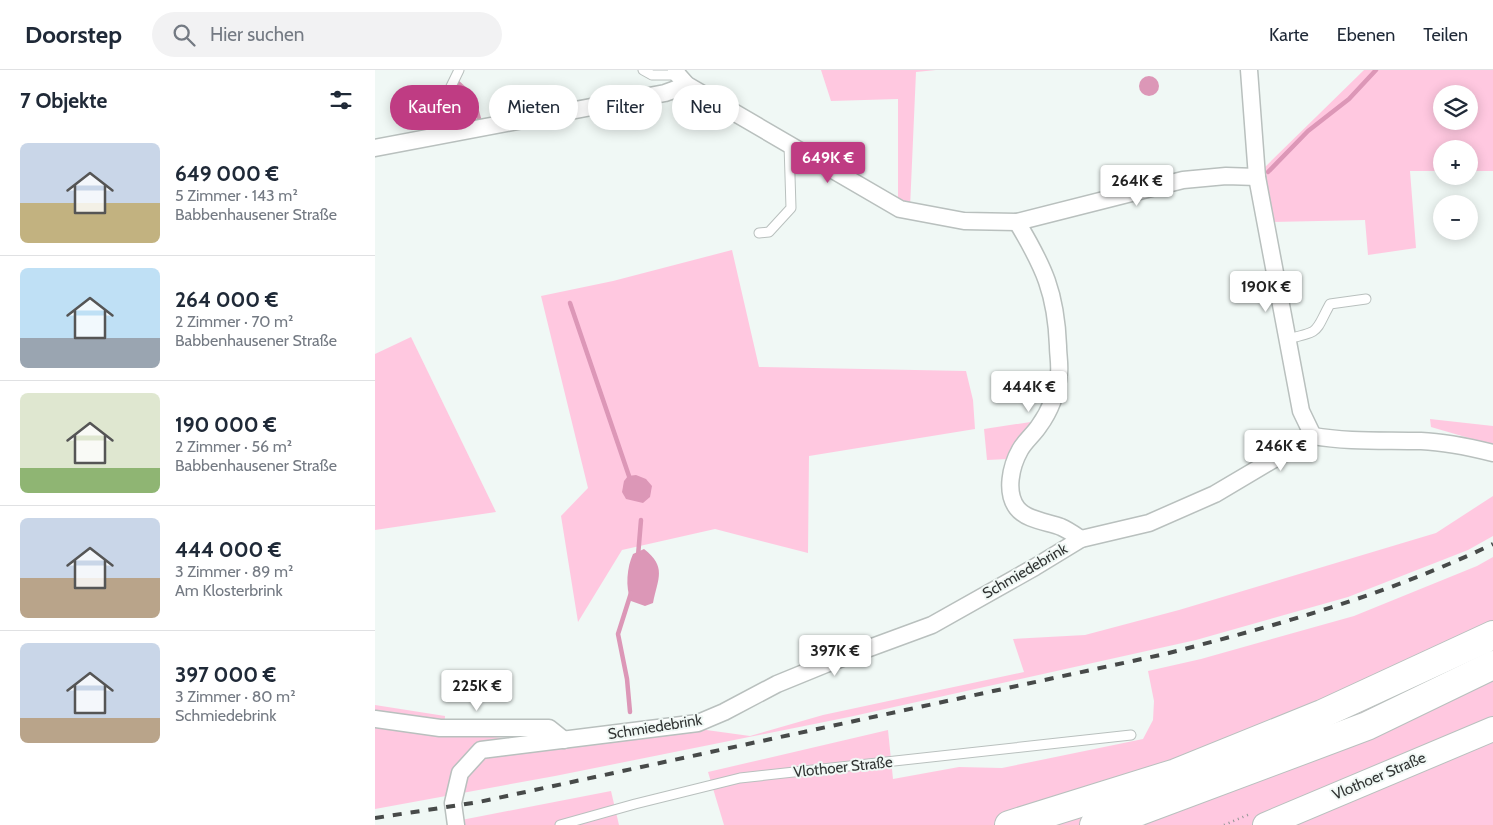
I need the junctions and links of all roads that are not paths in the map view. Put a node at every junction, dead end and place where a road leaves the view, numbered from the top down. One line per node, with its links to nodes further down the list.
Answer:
1 (459, 70): 5 (lane)
2 (643, 70): 4 (lane)
3 (1249, 70): 8 (street)
4 (677, 75): 5 (street); 6 (street)
5 (431, 136): 7 (street)
6 (789, 144): 9 (street); 10 (lane)
7 (375, 148)
8 (1257, 178): 9 (street); 12 (street)
9 (1017, 222): 15 (street)
10 (759, 233)
11 (1366, 299): 12 (lane)
12 (1287, 339): 13 (street)
13 (1313, 436): 14 (street); 15 (street, Schmiedebrink)
14 (1493, 454)
15 (1081, 539): 21 (street, Schmiedebrink)
16 (1493, 636): 24 (highway)
17 (1493, 665): 25 (highway)
18 (375, 719): 21 (street)
19 (1493, 729): 26 (main road, Vlothoer Straße)
20 (1131, 735): 23 (lane, Vlothoer Straße)
21 (564, 740): 22 (street, Schmiedebrink)
22 (456, 825)
23 (560, 825)
24 (1009, 825)
25 (1094, 825)
26 (1265, 825)

